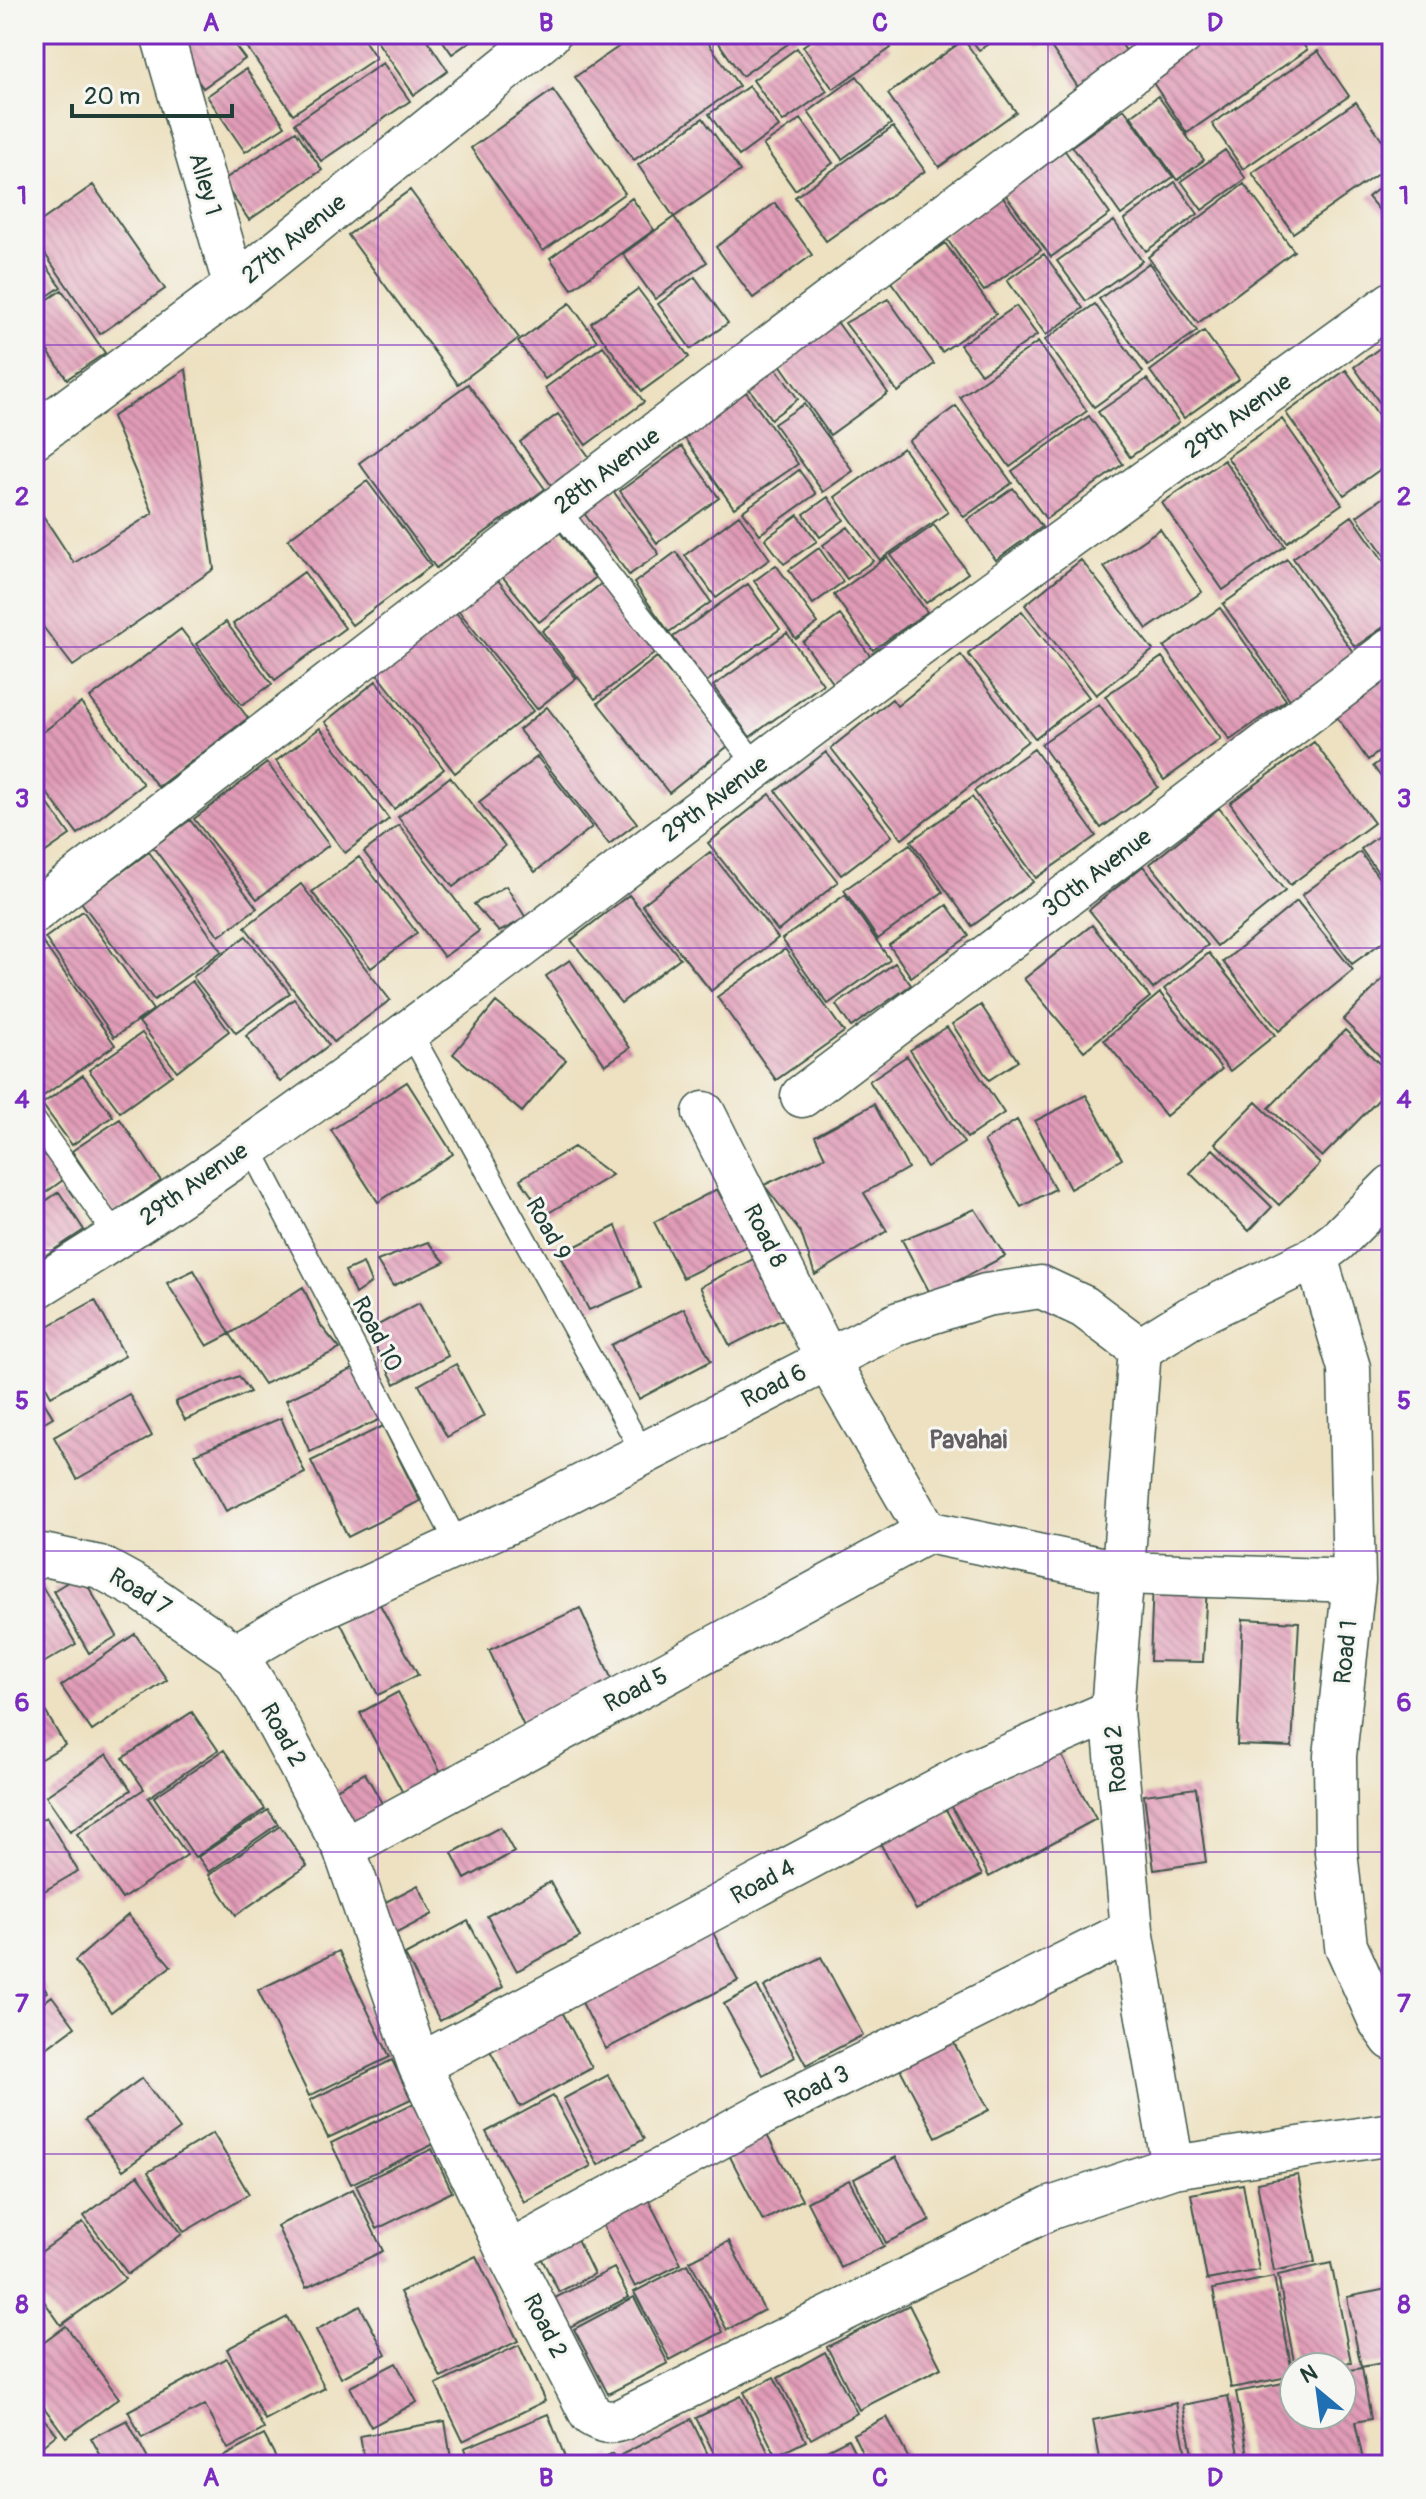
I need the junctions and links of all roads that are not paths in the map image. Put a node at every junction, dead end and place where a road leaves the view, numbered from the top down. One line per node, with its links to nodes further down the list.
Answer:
1 (162, 34): 4 (street, Alley 1)
2 (548, 34): 4 (street, 27th Avenue)
3 (1183, 34): 7 (street, 28th Avenue)
4 (235, 287): 6 (street, 27th Avenue)
5 (1392, 303): 9 (street, 29th Avenue)
6 (34, 436)
7 (557, 508): 9 (lane); 10 (street, 28th Avenue)
8 (1392, 649): 12 (street, 30th Avenue)
9 (757, 766): 11 (street, 29th Avenue)
10 (34, 912)
11 (409, 1030): 15 (street, 29th Avenue); 22 (lane, Road 9)
12 (802, 1096)
13 (704, 1113): 21 (street, Road 8)
14 (34, 1120): 17 (lane)
15 (249, 1145): 17 (street, 29th Avenue); 24 (lane, Road 10)
16 (1392, 1186): 18 (street)
17 (118, 1238): 19 (street, 29th Avenue)
18 (1316, 1257): 20 (street); 27 (street, Road 1)
19 (34, 1289)
20 (1140, 1349): 21 (street, Road 6); 26 (street, Road 2)
21 (827, 1359): 22 (street, Road 6); 23 (street)
22 (643, 1453): 24 (street, Road 6)
23 (927, 1532): 26 (street); 30 (street, Road 5)
24 (459, 1547): 28 (street, Road 6)
25 (34, 1559): 28 (street, Road 7)
26 (1124, 1573): 27 (street); 29 (street, Road 2)
27 (1354, 1581): 32 (street, Road 1)
28 (236, 1655): 30 (street, Road 2)
29 (1112, 1711): 31 (street, Road 2); 33 (street, Road 4)
30 (344, 1848): 33 (street, Road 2)
31 (1132, 1930): 35 (street, Road 2); 36 (street, Road 3)
32 (1392, 2039)
33 (419, 2065): 36 (street, Road 2)
34 (1392, 2134): 35 (street, Road 2)
35 (1173, 2167): 36 (street, Road 2)
36 (508, 2253)

